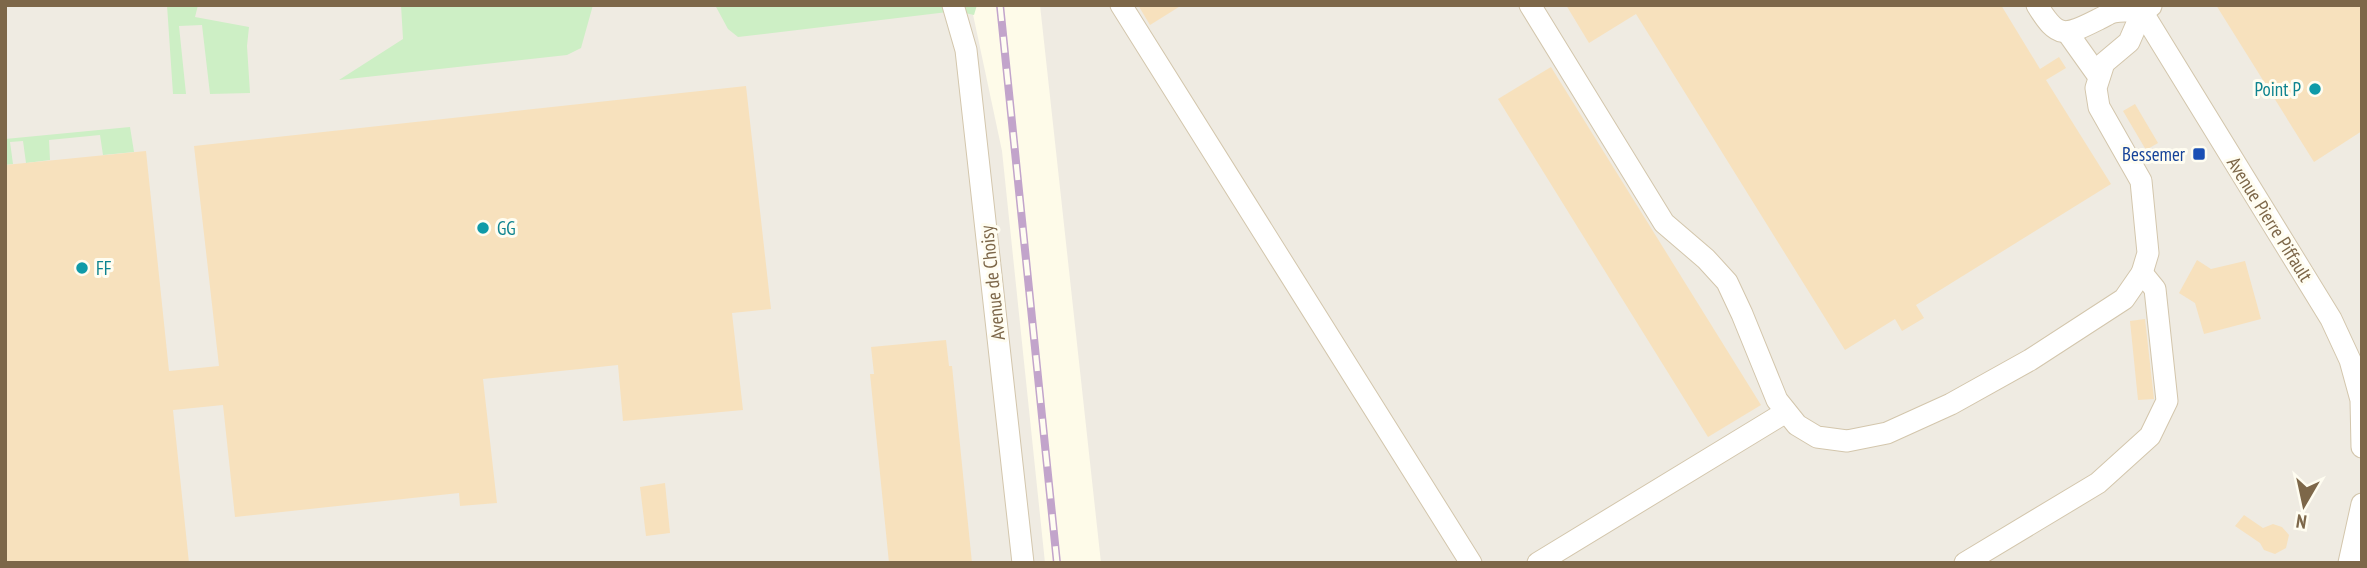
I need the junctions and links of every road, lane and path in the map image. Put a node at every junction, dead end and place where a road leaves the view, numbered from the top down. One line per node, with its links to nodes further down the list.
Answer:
1 (953, 5): 13 (street, Avenue de Choisy)
2 (1121, 5): 14 (street)
3 (1530, 5): 10 (street)
4 (2037, 5): 6 (street)
5 (2145, 7): 6 (street); 7 (street); 9 (street, Avenue Pierre Piffault)
6 (2067, 32): 7 (street)
7 (2099, 76): 8 (street)
8 (2142, 273): 10 (street); 16 (street)
9 (2362, 400): 11 (street, Avenue Pierre Piffault)
10 (1786, 412): 15 (street)
11 (2362, 447)
12 (2362, 503): 17 (street)
13 (1023, 563)
14 (1471, 563)
15 (1538, 563)
16 (1965, 563)
17 (2349, 563)

